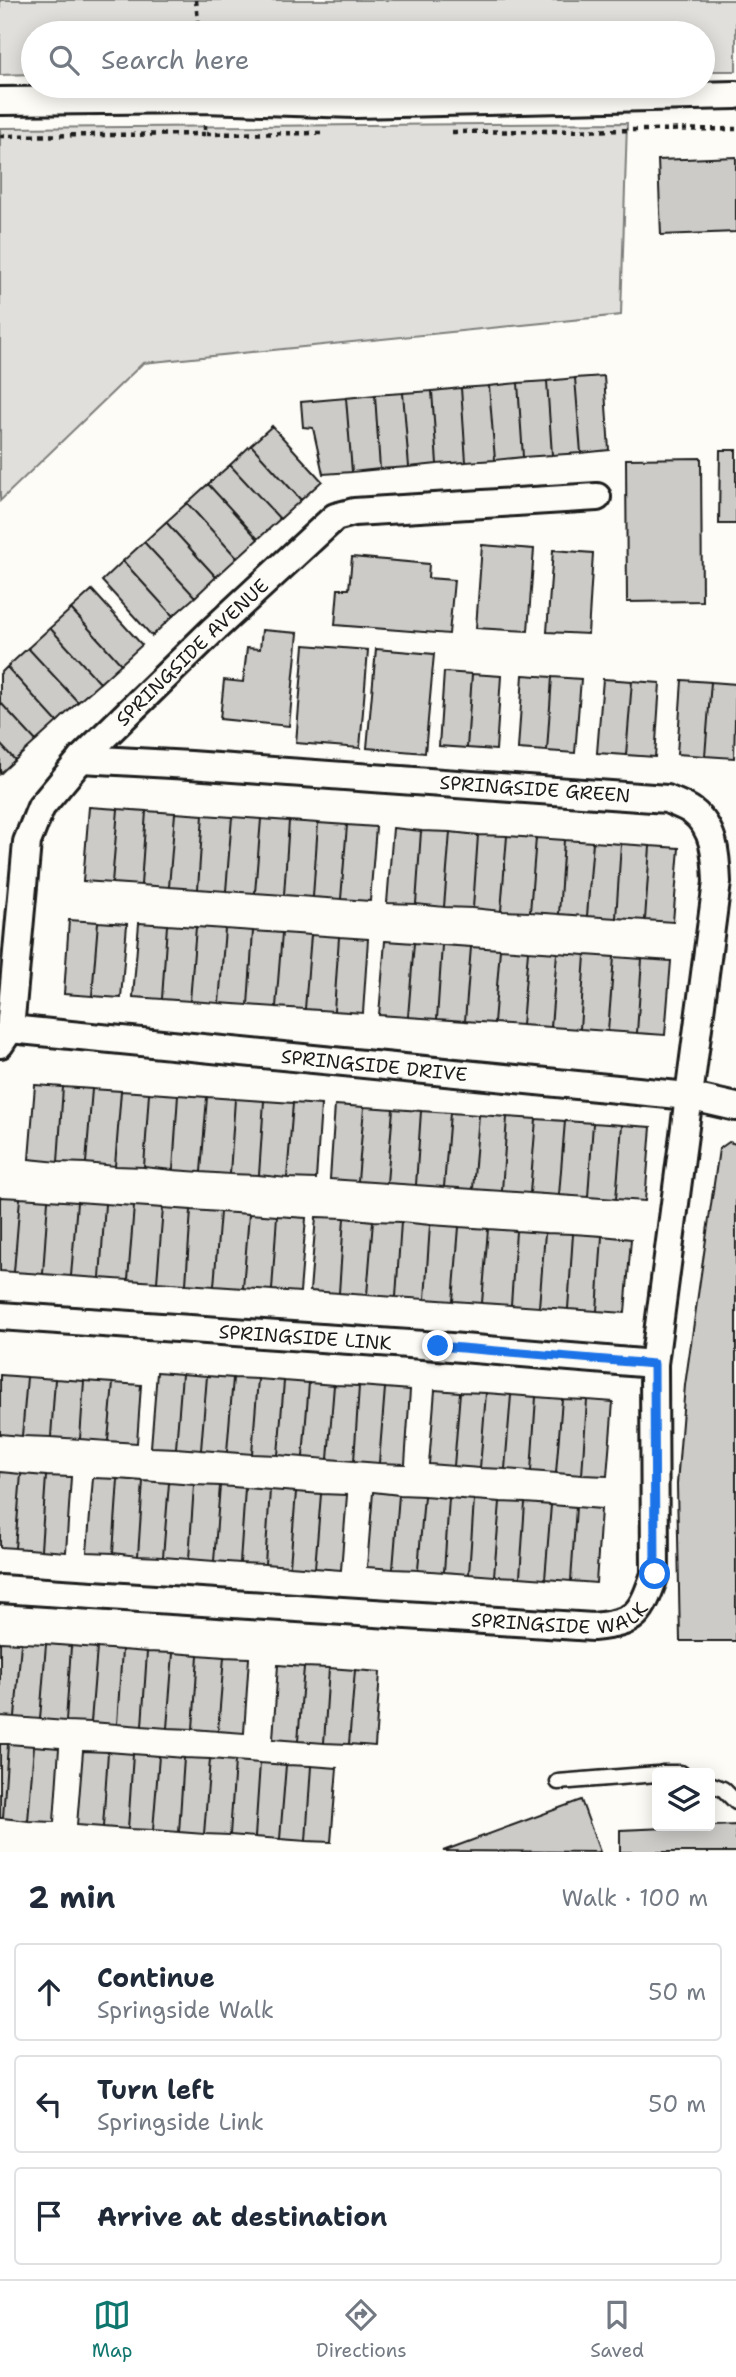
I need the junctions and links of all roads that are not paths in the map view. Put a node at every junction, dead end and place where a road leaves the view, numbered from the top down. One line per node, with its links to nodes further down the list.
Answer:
1 (715, 95): 2 (street)
2 (736, 95)
3 (609, 98): 4 (street)
4 (0, 101)
5 (597, 497): 6 (street, SPRINGSIDE AVENUE)
6 (81, 759): 7 (street, SPRINGSIDE AVENUE); 8 (street, SPRINGSIDE GREEN)
7 (6, 1020): 8 (street, SPRINGSIDE DRIVE)
8 (688, 1096): 9 (street, SPRINGSIDE DRIVE); 11 (street, SPRINGSIDE WALK)
9 (736, 1107)
10 (0, 1316): 11 (street, SPRINGSIDE LINK)
11 (654, 1364): 12 (street, SPRINGSIDE WALK)
12 (0, 1589)
13 (652, 1774): 14 (lane)
14 (558, 1782)
15 (715, 1786): 16 (lane)
16 (736, 1802)

